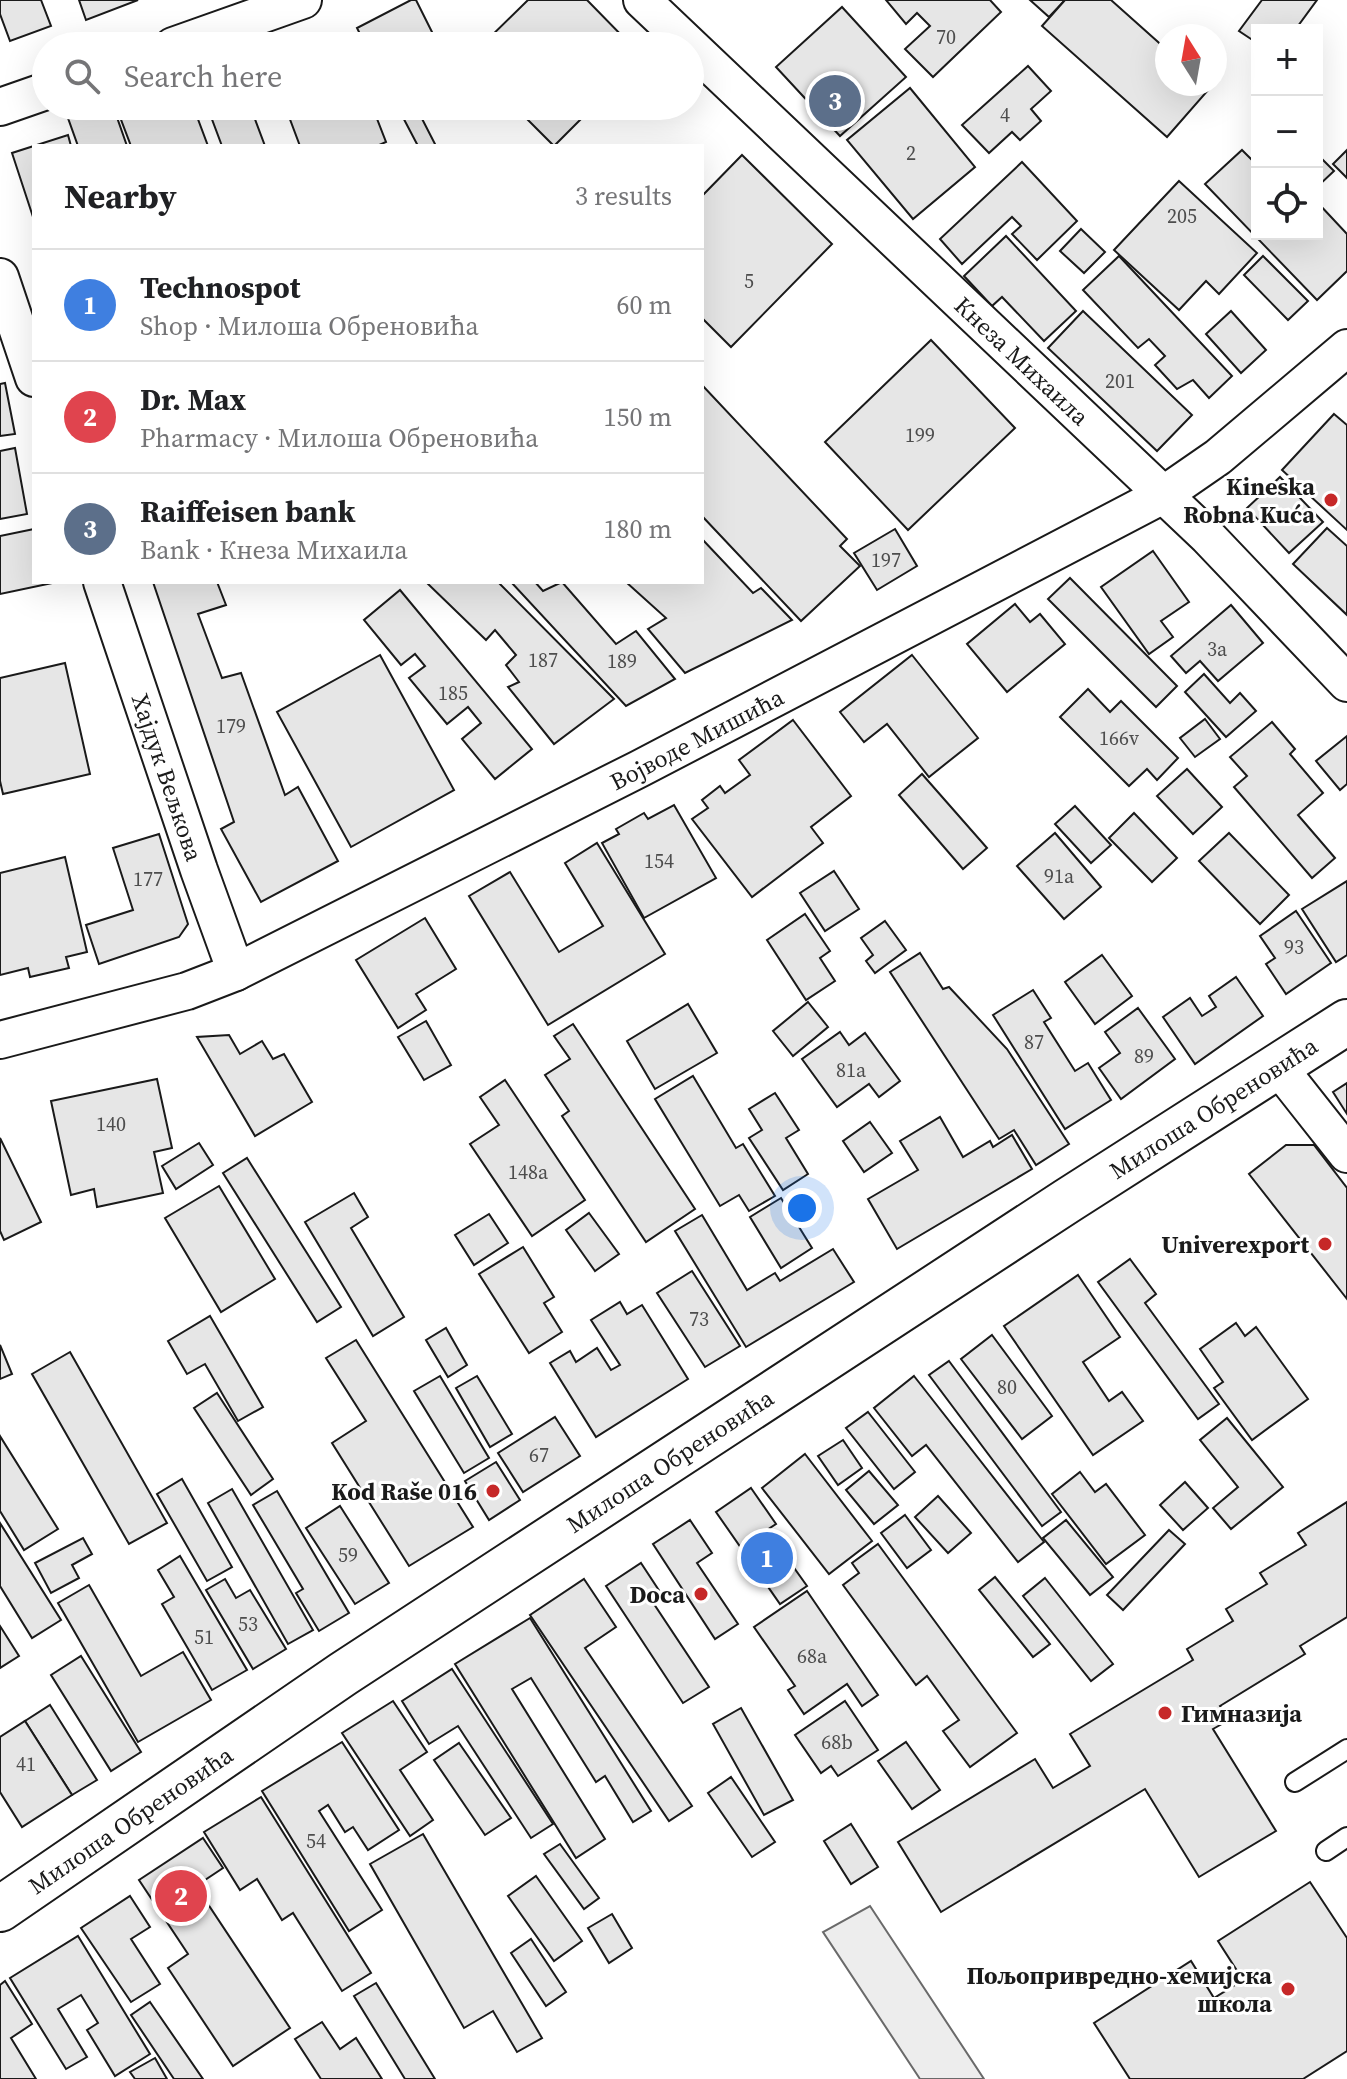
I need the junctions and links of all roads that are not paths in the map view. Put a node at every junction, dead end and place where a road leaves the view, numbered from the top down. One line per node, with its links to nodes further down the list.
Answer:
1 (303, 0): 3 (street)
2 (642, 0): 4 (street, Кнеза Михаила)
3 (213, 32)
4 (676, 32)
5 (704, 59): 11 (street, Кнеза Михаила)
6 (32, 96): 7 (street)
7 (0, 107)
8 (0, 277): 10 (street)
9 (1347, 348): 11 (street, Војводе Мишића)
10 (32, 372)
11 (1163, 495): 13 (street, Кнеза Михаила); 14 (street, Војводе Мишића)
12 (103, 584): 14 (street, Хајдук Вељкова)
13 (1347, 683)
14 (236, 972): 16 (street, Војводе Мишића)
15 (1347, 1022): 17 (street, Милоша Обреновића)
16 (0, 1040)
17 (1279, 1068): 18 (street); 23 (street, Милоша Обреновића)
18 (1347, 1154)
19 (1347, 1749): 20 (lane)
20 (1295, 1782)
21 (1347, 1837): 22 (lane)
22 (1326, 1851)
23 (0, 1909)

